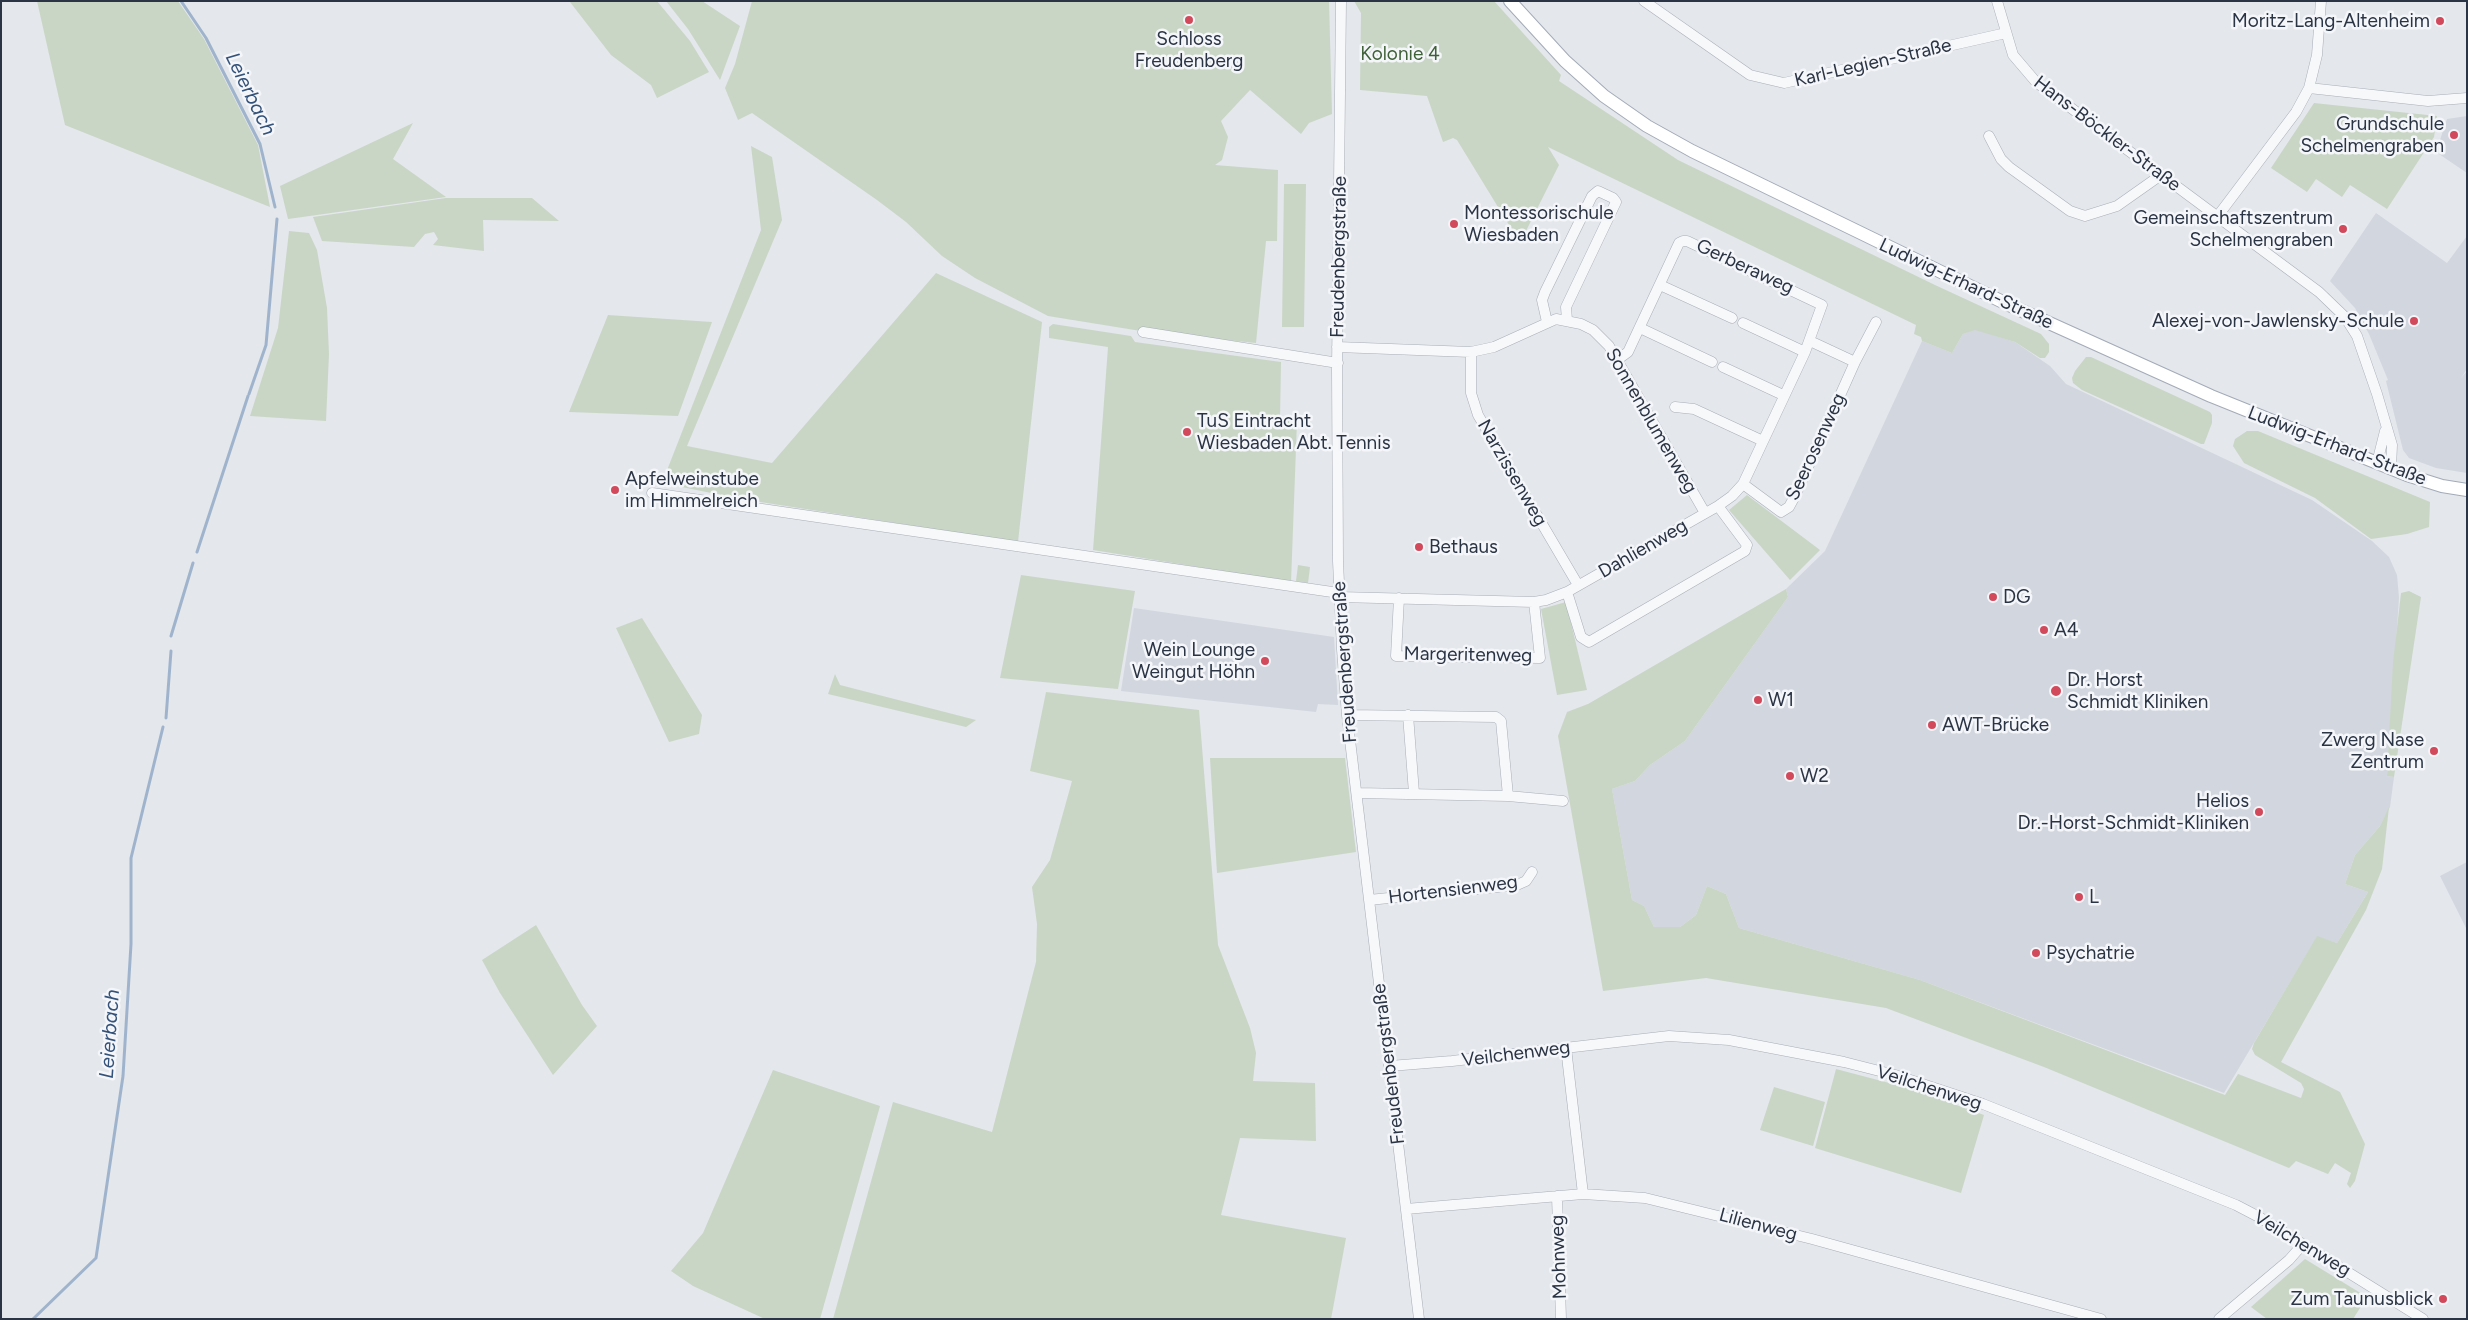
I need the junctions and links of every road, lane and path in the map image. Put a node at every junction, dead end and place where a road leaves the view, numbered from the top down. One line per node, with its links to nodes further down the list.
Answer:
1 (1341, 1): 22 (street, Freudenbergstraße)
2 (1510, 1): 34 (main road, Ludwig-Erhard-Straße)
3 (1644, 1): 6 (street, Karl-Legien-Straße)
4 (1997, 1): 6 (street, Hans-Böckler-Straße)
5 (2321, 1): 7 (street)
6 (2006, 33): 10 (street, Hans-Böckler-Straße)
7 (2309, 88): 8 (street); 11 (street)
8 (2467, 98)
9 (1989, 136): 10 (street)
10 (2161, 175): 11 (street, Hans-Böckler-Straße)
11 (2217, 217): 32 (street, Hans-Böckler-Straße)
12 (1660, 285): 13 (street, Gerberaweg); 14 (street); 19 (street, Gerberaweg)
13 (1822, 305): 21 (street, Dahlienweg)
14 (1732, 318)
15 (1567, 320): 16 (street, Sonnenblumenweg); 16 (street); 25 (street, Sonnenblumenweg)
16 (1547, 322): 23 (street, Sonnenblumenweg)
17 (1876, 322): 27 (street, Seerosenweg)
18 (1743, 323): 24 (street)
19 (1640, 328): 25 (street, Gerberaweg); 26 (street)
20 (1143, 332): 28 (street)
21 (1810, 341): 24 (street, Dahlienweg); 27 (street)
22 (1337, 347): 23 (street, Sonnenblumenweg); 28 (street, Freudenbergstraße)
23 (1471, 352): 41 (street, Narzissenweg)
24 (1805, 352): 30 (street, Dahlienweg)
25 (1617, 360): 40 (street, Sonnenblumenweg)
26 (1712, 362)
27 (1855, 362): 36 (street, Seerosenweg)
28 (1338, 363): 43 (street, Freudenbergstraße)
29 (1723, 367): 30 (street)
30 (1783, 395): 33 (street, Dahlienweg)
31 (1675, 407): 33 (street)
32 (2386, 427): 34 (street, Hans-Böckler-Straße); 35 (street, Hans-Böckler-Straße)
33 (1763, 441): 36 (street, Dahlienweg)
34 (2377, 464): 35 (main road, Ludwig-Erhard-Straße)
35 (2391, 468): 37 (main road, Ludwig-Erhard-Straße)
36 (1742, 484): 39 (street, Dahlienweg)
37 (2467, 490)
38 (652, 494): 43 (street, Dahlienweg)
39 (1718, 506): 40 (street, Dahlienweg); 42 (street)
40 (1705, 513): 41 (street, Dahlienweg)
41 (1578, 585): 42 (street, Dahlienweg)
42 (1567, 592): 45 (street, Dahlienweg)
43 (1339, 595): 44 (street, Dahlienweg); 47 (street, Freudenbergstraße)
44 (1398, 598): 45 (street, Dahlienweg); 45 (street, Margeritenweg)
45 (1534, 602)
46 (1408, 714): 47 (street); 49 (street); 50 (street)
47 (1347, 715): 48 (street, Freudenbergstraße)
48 (1357, 793): 49 (street); 53 (street, Freudenbergstraße)
49 (1414, 794): 50 (street)
50 (1508, 796): 51 (street)
51 (1563, 800)
52 (1532, 872): 53 (street, Hortensienweg)
53 (1369, 900): 55 (street, Freudenbergstraße)
54 (1566, 1048): 55 (street, Veilchenweg); 56 (street); 59 (street, Veilchenweg)
55 (1390, 1066): 58 (street, Freudenbergstraße)
56 (1584, 1194): 57 (street, Lilienweg); 62 (street, Lilienweg)
57 (1557, 1196): 58 (street, Lilienweg); 61 (street, Mohnweg)
58 (1406, 1209): 60 (street, Freudenbergstraße)
59 (2303, 1244): 63 (street); 64 (street, Veilchenweg)
60 (1419, 1319)
61 (1561, 1319)
62 (2101, 1319)
63 (2219, 1319)
64 (2423, 1319)

